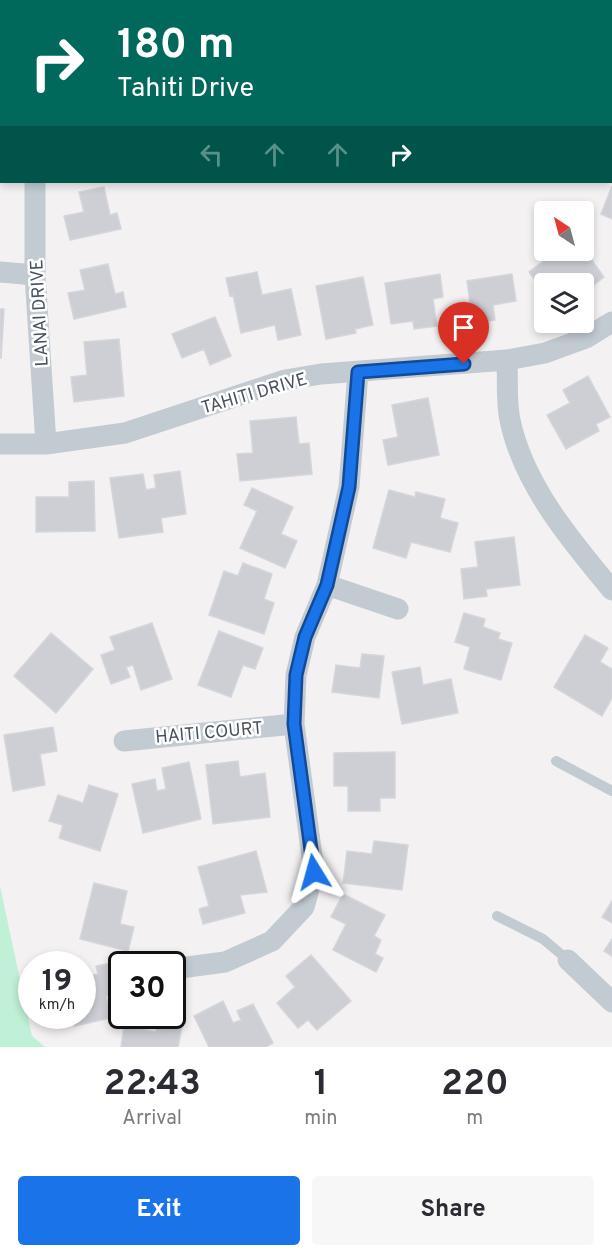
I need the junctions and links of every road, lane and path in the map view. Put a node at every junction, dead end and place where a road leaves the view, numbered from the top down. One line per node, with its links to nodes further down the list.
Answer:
1 (34, 183): 3 (street, LANAI DRIVE)
2 (0, 272): 3 (street)
3 (35, 275): 8 (street, LANAI DRIVE)
4 (612, 322): 5 (street, TAHITI DRIVE)
5 (507, 360): 6 (street, TAHITI DRIVE); 10 (street)
6 (358, 372): 8 (street, TAHITI DRIVE); 9 (street)
7 (0, 444): 8 (street, TAHITI DRIVE)
8 (46, 444)
9 (327, 585): 11 (street); 12 (street)
10 (612, 590)
11 (398, 609)
12 (294, 724): 13 (street, HAITI COURT); 18 (street)
13 (124, 741)
14 (556, 760): 15 (lane)
15 (612, 791)
16 (497, 916): 17 (lane)
17 (568, 960): 19 (street)
18 (186, 967)
19 (612, 1002)

